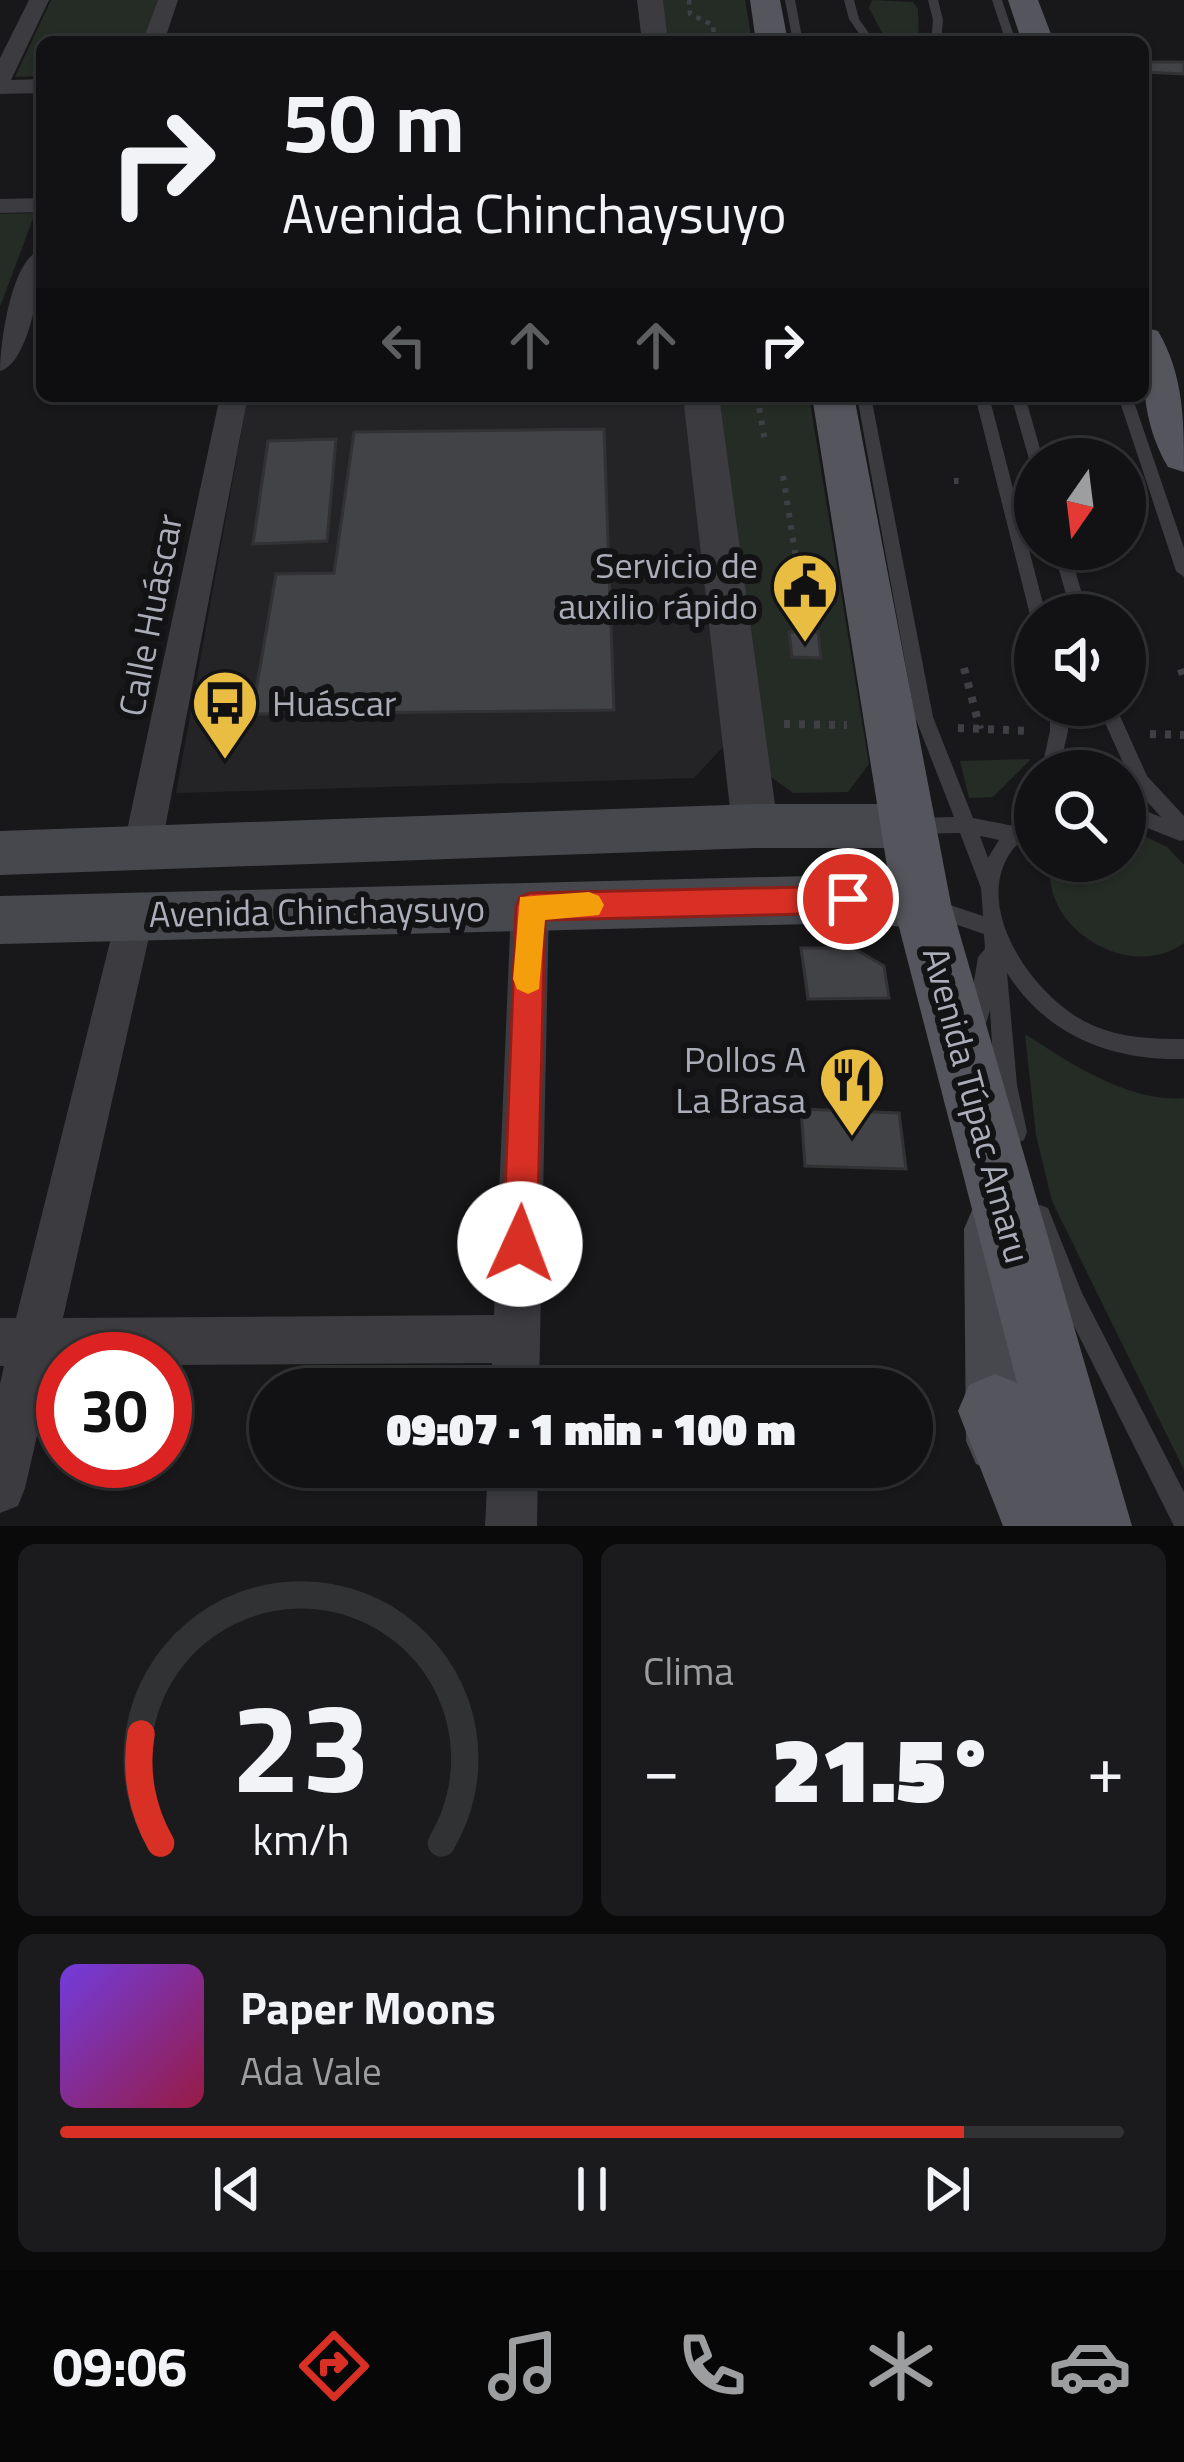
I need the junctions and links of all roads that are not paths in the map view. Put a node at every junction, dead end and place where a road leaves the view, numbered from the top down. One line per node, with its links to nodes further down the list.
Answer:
1 (39, 0): 18 (street)
2 (168, 0): 10 (street)
3 (650, 0): 11 (street)
4 (765, 0): 12 (main road)
5 (790, 0): 13 (lane)
6 (849, 0): 14 (lane)
7 (933, 0): 15 (lane)
8 (997, 0): 16 (lane)
9 (1023, 0): 17 (main road)
10 (155, 36)
11 (654, 36)
12 (771, 36)
13 (797, 36)
14 (866, 36)
15 (937, 36)
16 (1009, 36)
17 (1036, 36)
18 (0, 83): 19 (street)
19 (36, 86)
20 (36, 205): 21 (street)
21 (0, 206)
22 (36, 272): 24 (street)
23 (1149, 356): 33 (main road)
24 (0, 362)
25 (233, 402): 44 (street, Calle Huáscar)
26 (702, 402): 39 (street)
27 (834, 402): 40 (main road, Avenida Túpac Amaru)
28 (865, 402): 40 (lane)
29 (984, 402): 35 (lane)
30 (1020, 402): 32 (lane)
31 (1127, 402): 34 (lane)
32 (1030, 438)
33 (1181, 441)
34 (1184, 571)
35 (1033, 594)
36 (1115, 726): 41 (lane)
37 (1146, 818): 41 (lane)
38 (1014, 823): 40 (lane)
39 (755, 826): 40 (main road, Avenida Chinchaysuyo); 42 (main road, Avenida Chinchaysuyo)
40 (937, 826): 46 (lane); 47 (main road, Avenida Túpac Amaru)
41 (1184, 832)
42 (566, 835): 44 (main road, Avenida Chinchaysuyo); 49 (main road)
43 (1014, 840): 46 (lane)
44 (142, 849): 45 (main road, Avenida Chinchaysuyo)
45 (0, 853)
46 (989, 887): 52 (lane)
47 (922, 904): 48 (main road, Avenida Chinchaysuyo); 52 (lane); 54 (main road, Avenida Túpac Amaru)
48 (530, 907): 49 (main road, Avenida Chinchaysuyo); 56 (street)
49 (433, 909): 50 (main road, Avenida Chinchaysuyo)
50 (134, 915): 51 (main road, Avenida Chinchaysuyo); 57 (street)
51 (0, 920)
52 (993, 928): 53 (lane); 54 (lane); 55 (lane)
53 (1184, 1049)
54 (969, 1074): 55 (main road, Avenida Túpac Amaru)
55 (1015, 1173): 59 (main road); 62 (lane); 66 (main road, Avenida Túpac Amaru)
56 (517, 1339): 57 (street); 58 (street)
57 (17, 1341): 60 (street)
58 (516, 1368)
59 (995, 1411): 64 (main road); 65 (main road)
60 (0, 1487)
61 (512, 1488): 63 (street)
62 (1184, 1519)
63 (511, 1526)
64 (1012, 1526)
65 (1042, 1526)
66 (1093, 1526)

